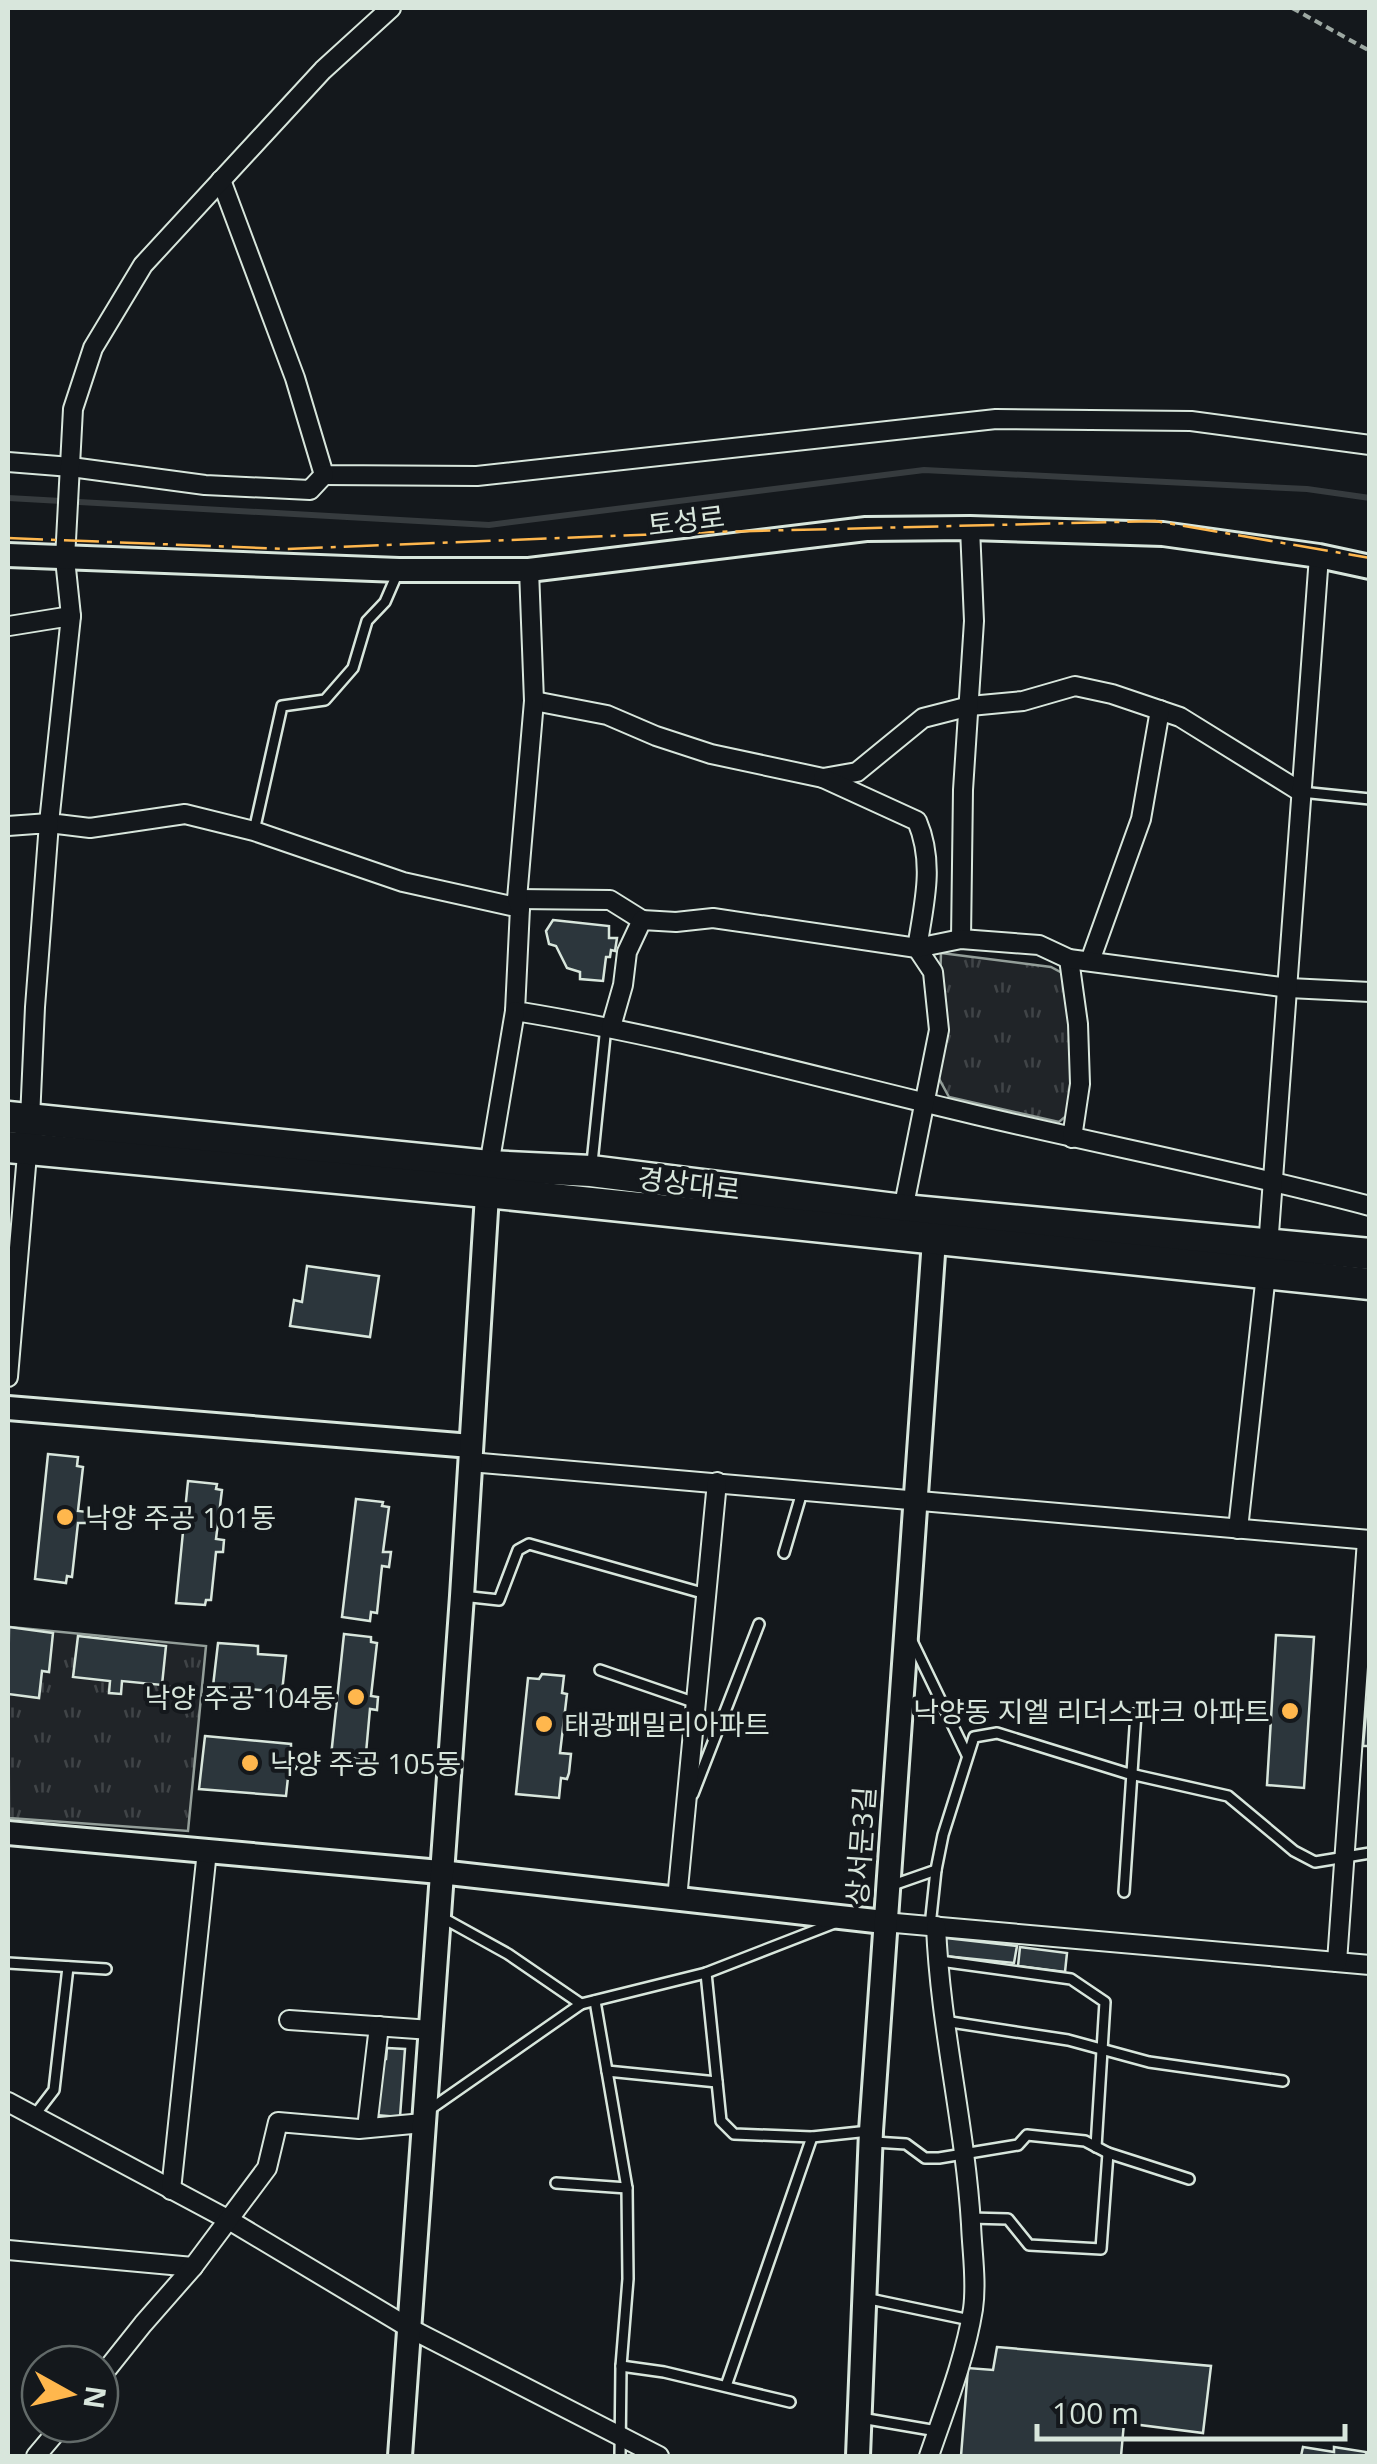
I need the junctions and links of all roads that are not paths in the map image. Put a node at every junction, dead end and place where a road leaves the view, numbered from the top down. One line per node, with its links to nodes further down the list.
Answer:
1 (391, 8): 2 (street)
2 (221, 180): 5 (street); 6 (street)
3 (1370, 445): 6 (street)
4 (8, 462): 5 (street)
5 (71, 467): 6 (street); 8 (street)
6 (324, 475)
7 (970, 528): 10 (street, 토성로); 13 (street, 토성로); 17 (street)
8 (65, 553): 9 (street, 토성로); 12 (street, 토성로); 14 (street)
9 (8, 555)
10 (1319, 556): 11 (street, 토성로); 20 (street)
11 (1370, 566)
12 (399, 570): 13 (street, 토성로); 24 (lane)
13 (528, 570): 16 (street)
14 (71, 616): 15 (street); 22 (street)
15 (8, 627)
16 (534, 701): 19 (street); 25 (street)
17 (970, 706): 18 (street); 19 (street); 27 (street)
18 (1160, 710): 20 (street); 30 (street)
19 (822, 778): 28 (street)
20 (1301, 792): 21 (lane); 31 (street)
21 (1370, 799)
22 (50, 824): 23 (street); 24 (street); 36 (street)
23 (8, 826)
24 (254, 831): 25 (street)
25 (518, 904): 26 (street); 33 (street)
26 (642, 920): 28 (street); 34 (street)
27 (960, 939): 28 (street); 29 (street)
28 (917, 948): 35 (street)
29 (1069, 959): 30 (street); 37 (street)
30 (1090, 961): 31 (street)
31 (1289, 988): 32 (street); 40 (street)
32 (1370, 992)
33 (515, 1011): 34 (street); 39 (street)
34 (609, 1026): 35 (street); 38 (lane)
35 (926, 1104): 37 (street); 42 (street)
36 (18, 1133): 39 (main road, 경상대로); 47 (street)
37 (1072, 1138): 40 (street)
38 (591, 1171): 39 (main road, 경상대로); 42 (main road, 경상대로)
39 (488, 1179): 43 (main road, 경상대로); 49 (street)
40 (1272, 1179): 41 (street); 45 (street)
41 (1370, 1206)
42 (903, 1210): 45 (main road, 경상대로)
43 (934, 1240): 45 (main road, 경상대로); 52 (street, 상서문3길)
44 (1370, 1254): 45 (main road, 경상대로)
45 (1267, 1260): 46 (main road, 경상대로); 53 (street)
46 (1370, 1284)
47 (8, 1377)
48 (8, 1408): 49 (street)
49 (470, 1454): 50 (street); 57 (street)
50 (717, 1482): 51 (street); 56 (street)
51 (802, 1489): 52 (street); 55 (lane)
52 (916, 1498): 53 (street); 59 (street, 상서문3길)
53 (1238, 1530): 54 (street)
54 (1368, 1540): 69 (street)
55 (784, 1553)
56 (706, 1594): 57 (lane); 61 (street)
57 (462, 1596): 71 (street)
58 (759, 1624): 65 (lane)
59 (906, 1629): 63 (lane); 72 (street, 상서문3길)
60 (600, 1670): 61 (lane)
61 (696, 1702): 65 (street)
62 (1136, 1713): 64 (lane)
63 (967, 1756): 64 (lane); 70 (lane)
64 (1131, 1774): 69 (lane); 73 (lane)
65 (685, 1815): 74 (street)
66 (8, 1834): 67 (street)
67 (207, 1851): 71 (street); 108 (street)
68 (1370, 1853): 69 (lane)
69 (1344, 1858): 80 (street)
70 (936, 1870): 72 (lane); 78 (lane)
71 (440, 1872): 74 (street); 75 (street)
72 (886, 1887): 77 (street, 상서문3길)
73 (1124, 1892)
74 (677, 1899): 76 (street)
75 (438, 1916): 87 (lane); 91 (street)
76 (849, 1918): 77 (street); 85 (lane)
77 (884, 1922): 78 (street); 100 (street, 상서문3길)
78 (933, 1926): 79 (street); 80 (street)
79 (937, 1960): 89 (street); 92 (lane)
80 (1337, 1962): 82 (street)
81 (8, 1963): 83 (lane)
82 (1370, 1965)
83 (68, 1967): 84 (lane); 97 (lane)
84 (106, 1969)
85 (706, 1973): 86 (lane); 95 (lane)
86 (595, 2000): 87 (lane); 93 (lane)
87 (581, 2004): 98 (lane)
88 (290, 2020): 90 (street)
89 (944, 2021): 92 (lane); 104 (street)
90 (378, 2026): 91 (street); 99 (street)
91 (431, 2030): 98 (street)
92 (1102, 2048): 94 (lane); 102 (lane)
93 (606, 2070): 95 (lane); 107 (lane)
94 (1283, 2081)
95 (717, 2082): 101 (lane)
96 (8, 2102): 97 (street)
97 (34, 2116): 108 (street)
98 (423, 2118): 99 (street); 115 (street)
99 (367, 2128): 110 (street)
100 (871, 2136): 101 (lane); 104 (lane); 113 (street, 상서문3길)
101 (812, 2137): 118 (lane)
102 (1096, 2146): 103 (lane); 104 (lane)
103 (1108, 2153): 105 (lane); 109 (lane)
104 (965, 2154): 109 (street)
105 (1190, 2179)
106 (556, 2183): 107 (lane)
107 (627, 2188): 117 (lane)
108 (171, 2190): 110 (street)
109 (970, 2218): 114 (street)
110 (229, 2220): 112 (street); 115 (street)
111 (8, 2250): 112 (street)
112 (193, 2267): 116 (street)
113 (864, 2298): 114 (lane); 120 (street, 상서문3길)
114 (970, 2320): 121 (street)
115 (411, 2329): 122 (street); 123 (street)
116 (120, 2352)
117 (621, 2366): 118 (lane); 122 (lane)
118 (726, 2386): 119 (lane)
119 (790, 2402)
120 (859, 2418): 121 (lane); 125 (street, 상서문3길)
121 (937, 2430): 126 (street)
122 (620, 2448): 124 (street)
123 (400, 2456)
124 (659, 2456)
125 (858, 2456)
126 (928, 2456)

